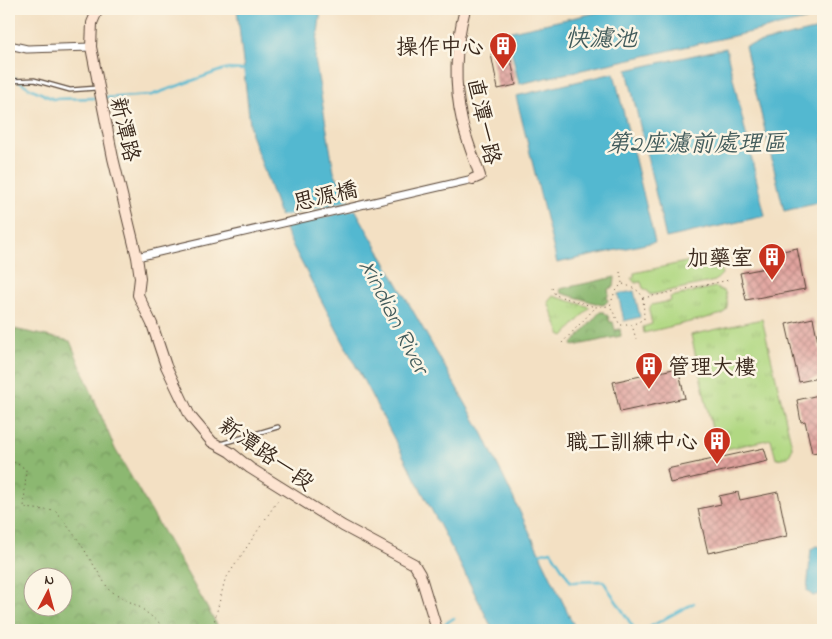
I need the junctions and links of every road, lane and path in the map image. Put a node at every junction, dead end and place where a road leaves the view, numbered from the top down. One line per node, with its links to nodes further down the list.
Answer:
1 (98, 9): 4 (street, 新潭路)
2 (465, 9): 7 (street, 直潭一路)
3 (9, 45): 4 (street)
4 (91, 47): 6 (street, 新潭路)
5 (10, 81): 6 (lane)
6 (99, 90): 8 (street, 新潭路)
7 (473, 179): 8 (street, 思源橋)
8 (137, 257): 20 (street, 新潭路一段)
9 (620, 272): 11 (path)
10 (729, 280): 13 (path)
11 (622, 284): 13 (path); 14 (path)
12 (552, 288): 15 (path)
13 (643, 298): 16 (path)
14 (610, 306): 15 (path); 16 (path)
15 (595, 307): 18 (path)
16 (632, 325): 17 (path)
17 (636, 339)
18 (562, 343)
19 (278, 427): 20 (lane)
20 (217, 445): 22 (street, 新潭路一段)
21 (9, 464): 23 (path)
22 (284, 490): 24 (path); 25 (street, 新潭路一段)
23 (168, 630)
24 (212, 630)
25 (437, 630)

